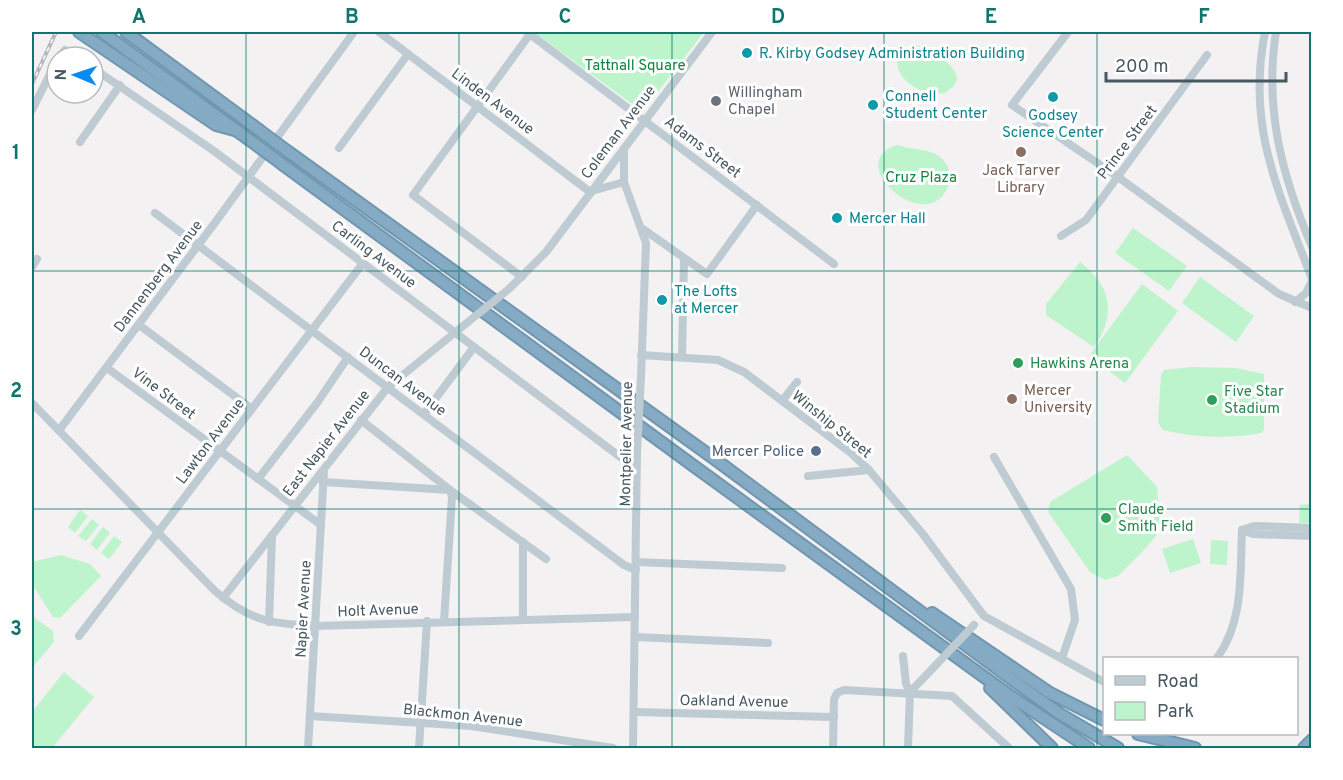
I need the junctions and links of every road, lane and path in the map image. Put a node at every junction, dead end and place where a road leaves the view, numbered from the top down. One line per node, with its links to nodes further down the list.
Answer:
1 (79, 32): 21 (highway)
2 (102, 32): 21 (highway)
3 (126, 32): 14 (highway)
4 (136, 32): 14 (highway)
5 (354, 32): 25 (street, Dannenberg Avenue)
6 (379, 32): 12 (street, Linden Avenue)
7 (712, 32): 20 (street, Coleman Avenue)
8 (1068, 32): 26 (street)
9 (1265, 32): 41 (street)
10 (1276, 32): 34 (street)
11 (529, 33): 18 (street); 20 (street, Adams Street)
12 (408, 54): 18 (street, Linden Avenue); 24 (street)
13 (1207, 55): 26 (street, Prince Street)
14 (160, 56): 81 (highway, bridge)
15 (105, 76): 17 (street, Carling Avenue)
16 (45, 84): 19 (street)
17 (120, 85): 22 (street); 25 (street, Carling Avenue)
18 (478, 107): 28 (street, Linden Avenue); 40 (street)
19 (32, 110)
20 (644, 119): 23 (street, Coleman Avenue); 29 (street, Adams Street)
21 (238, 131): 93 (highway, bridge)
22 (80, 142)
23 (625, 145): 27 (street, Montpelier Avenue); 28 (street, Coleman Avenue)
24 (339, 148)
25 (249, 177): 33 (street, Dannenberg Avenue); 37 (street, Carling Avenue)
26 (1118, 177): 32 (street, Prince Street); 42 (street)
27 (624, 182): 28 (street, Coleman Avenue); 31 (street, Montpelier Avenue)
28 (591, 192): 40 (street, Coleman Avenue)
29 (757, 206): 36 (street); 38 (street, Adams Street)
30 (154, 213): 33 (street, Duncan Avenue)
31 (641, 227): 36 (street); 49 (street, Montpelier Avenue)
32 (1061, 236)
33 (198, 245): 45 (street, Dannenberg Avenue); 46 (street, Duncan Avenue)
34 (1311, 247)
35 (37, 259): 39 (street)
36 (684, 260): 51 (street)
37 (363, 263): 46 (street, Lawton Avenue); 47 (street, Carling Avenue)
38 (834, 264)
39 (32, 267)
40 (522, 277): 44 (street, Coleman Avenue, bridge)
41 (1311, 280): 42 (street)
42 (1295, 302): 43 (street)
43 (1311, 308)
44 (468, 322): 47 (street, East Napier Avenue)
45 (139, 325): 52 (street, Dannenberg Avenue); 57 (street)
46 (311, 330): 50 (street, Duncan Avenue); 57 (street, Lawton Avenue)
47 (454, 332): 48 (street, Carling Avenue); 54 (street, East Napier Avenue)
48 (474, 347): 58 (street); 63 (street, Carling Avenue)
49 (641, 355): 51 (street, Winship Street); 63 (street, Montpelier Avenue, bridge)
50 (348, 357): 54 (street, Duncan Avenue); 67 (street)
51 (682, 357): 55 (street, Winship Street)
52 (107, 368): 60 (street, Dannenberg Avenue); 61 (street, Vine Street)
53 (797, 382): 55 (street)
54 (388, 387): 58 (street, Duncan Avenue); 59 (street, East Napier Avenue)
55 (782, 401): 64 (street, Winship Street)
56 (32, 403): 60 (street, Holt Avenue)
57 (252, 409): 61 (street, Lawton Avenue)
58 (424, 414): 79 (street, Duncan Avenue)
59 (361, 420): 65 (street, East Napier Avenue); 69 (street)
60 (60, 429): 74 (street, Holt Avenue)
61 (220, 451): 67 (street, Vine Street); 74 (street, Lawton Avenue)
62 (994, 457): 96 (street)
63 (637, 464): 79 (street, Montpelier Avenue)
64 (869, 470): 66 (street); 83 (street, Winship Street)
65 (324, 471): 68 (street, Napier Avenue); 70 (street, East Napier Avenue)
66 (808, 476)
67 (258, 479): 70 (street, Vine Street)
68 (323, 482): 69 (street); 71 (street, Napier Avenue)
69 (450, 490): 77 (street); 87 (street)
70 (294, 506): 71 (street, Vine Street); 75 (street, East Napier Avenue)
71 (321, 525): 89 (street, Napier Avenue)
72 (1311, 528): 73 (street)
73 (1242, 530): 76 (street); 95 (street)
74 (159, 532): 82 (street, Holt Avenue); 90 (street, Lawton Avenue)
75 (272, 535): 82 (street, East Napier Avenue); 88 (street)
76 (1311, 536)
77 (523, 542): 78 (street); 85 (street)
78 (546, 559)
79 (636, 566): 80 (street, Duncan Avenue); 84 (street, Montpelier Avenue)
80 (782, 568)
81 (901, 597): 102 (highway); 115 (highway)
82 (223, 598): 88 (street, Holt Avenue)
83 (984, 616): 96 (street); 98 (street, bridge)
84 (635, 617): 85 (street, Holt Avenue); 91 (street, Montpelier Avenue)
85 (523, 620): 87 (street, Holt Avenue)
86 (427, 621): 87 (street, Holt Avenue); 89 (street, Holt Avenue); 103 (street)
87 (444, 621)
88 (269, 622): 89 (street, Holt Avenue)
89 (316, 626): 100 (street, Napier Avenue)
90 (79, 636)
91 (635, 637): 92 (street); 99 (street, Montpelier Avenue)
92 (768, 643)
93 (955, 655): 113 (highway); 114 (highway)
94 (903, 656): 98 (street)
95 (1217, 657)
96 (1062, 658): 97 (street)
97 (1103, 681)
98 (910, 692): 101 (street); 111 (street); 112 (street)
99 (634, 712): 101 (street, Oakland Avenue); 109 (street, Montpelier Avenue)
100 (310, 716): 103 (street, Blackmon Avenue); 106 (street, Napier Avenue)
101 (834, 717): 110 (street)
102 (1103, 720)
103 (421, 723): 107 (street); 108 (street, Blackmon Avenue)
104 (1142, 735): 116 (highway)
105 (1311, 740): 117 (highway)
106 (308, 748)
107 (419, 748)
108 (613, 748)
109 (633, 748)
110 (833, 748)
111 (908, 748)
112 (1009, 748)
113 (1052, 748)
114 (1089, 748)
115 (1118, 748)
116 (1195, 748)
117 (1304, 748)

